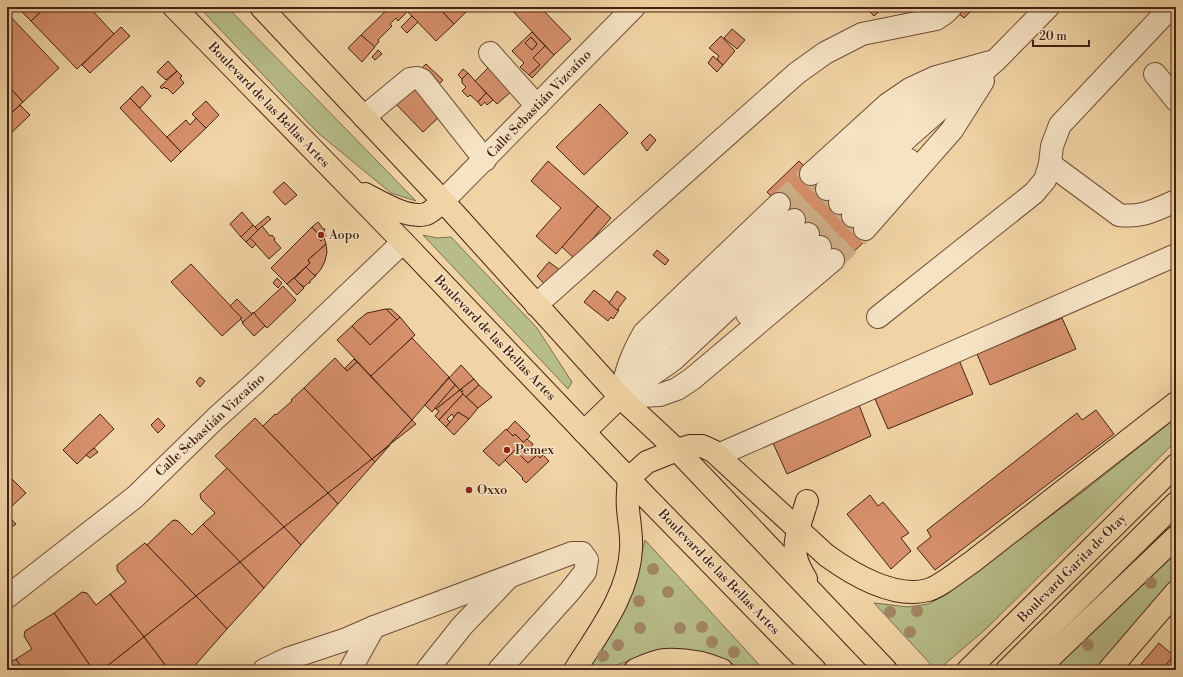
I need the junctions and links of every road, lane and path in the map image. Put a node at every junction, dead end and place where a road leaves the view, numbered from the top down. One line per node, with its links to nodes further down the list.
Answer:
1 (174, 7): 16 (main road, Boulevard de las Bellas Artes)
2 (261, 7): 12 (main road)
3 (634, 7): 11 (street, Calle Sebastián Vizcaíno)
4 (951, 7): 22 (street)
5 (1048, 7): 8 (street)
6 (1171, 7): 14 (street)
7 (490, 53): 11 (street)
8 (995, 61): 8 (street); 15 (street)
9 (1155, 74): 10 (street)
10 (1176, 100)
11 (537, 106): 13 (street, Calle Sebastián Vizcaíno)
12 (364, 117): 13 (street); 17 (main road)
13 (484, 160): 17 (street, Calle Sebastián Vizcaíno)
14 (1050, 164): 18 (street); 23 (street)
15 (811, 174)
16 (347, 185): 17 (main road); 20 (main road, Boulevard de las Bellas Artes)
17 (443, 201): 22 (main road)
18 (1176, 201)
19 (779, 204): 24 (street)
20 (403, 242): 26 (main road, Boulevard de las Bellas Artes); 38 (street, Calle Sebastián Vizcaíno)
21 (1176, 255): 28 (street)
22 (536, 305): 24 (main road)
23 (878, 317)
24 (620, 397): 24 (street); 26 (main road); 27 (main road)
25 (1176, 403): 34 (main road)
26 (584, 432): 30 (main road, Boulevard de las Bellas Artes)
27 (677, 450): 28 (main road); 30 (main road); 39 (main road)
28 (718, 455): 33 (main road)
29 (1176, 465): 51 (main road, Boulevard Garita de Otay)
30 (629, 478): 46 (main road); 49 (main road, Boulevard de las Bellas Artes)
31 (806, 501): 33 (street); 34 (main road)
32 (1176, 503): 52 (main road)
33 (781, 513): 34 (main road)
34 (799, 529): 39 (main road)
35 (1176, 537): 53 (main road)
36 (510, 576): 40 (street); 44 (street); 45 (street)
37 (1176, 592): 54 (main road)
38 (7, 597)
39 (823, 603): 50 (main road)
40 (374, 627): 41 (street); 43 (street)
41 (283, 664): 42 (street)
42 (264, 670)
43 (350, 670)
44 (427, 670)
45 (499, 670)
46 (575, 670)
47 (635, 670): 48 (main road)
48 (722, 670)
49 (815, 670)
50 (886, 670)
51 (968, 670)
52 (1007, 670)
53 (1037, 670)
54 (1109, 670)

